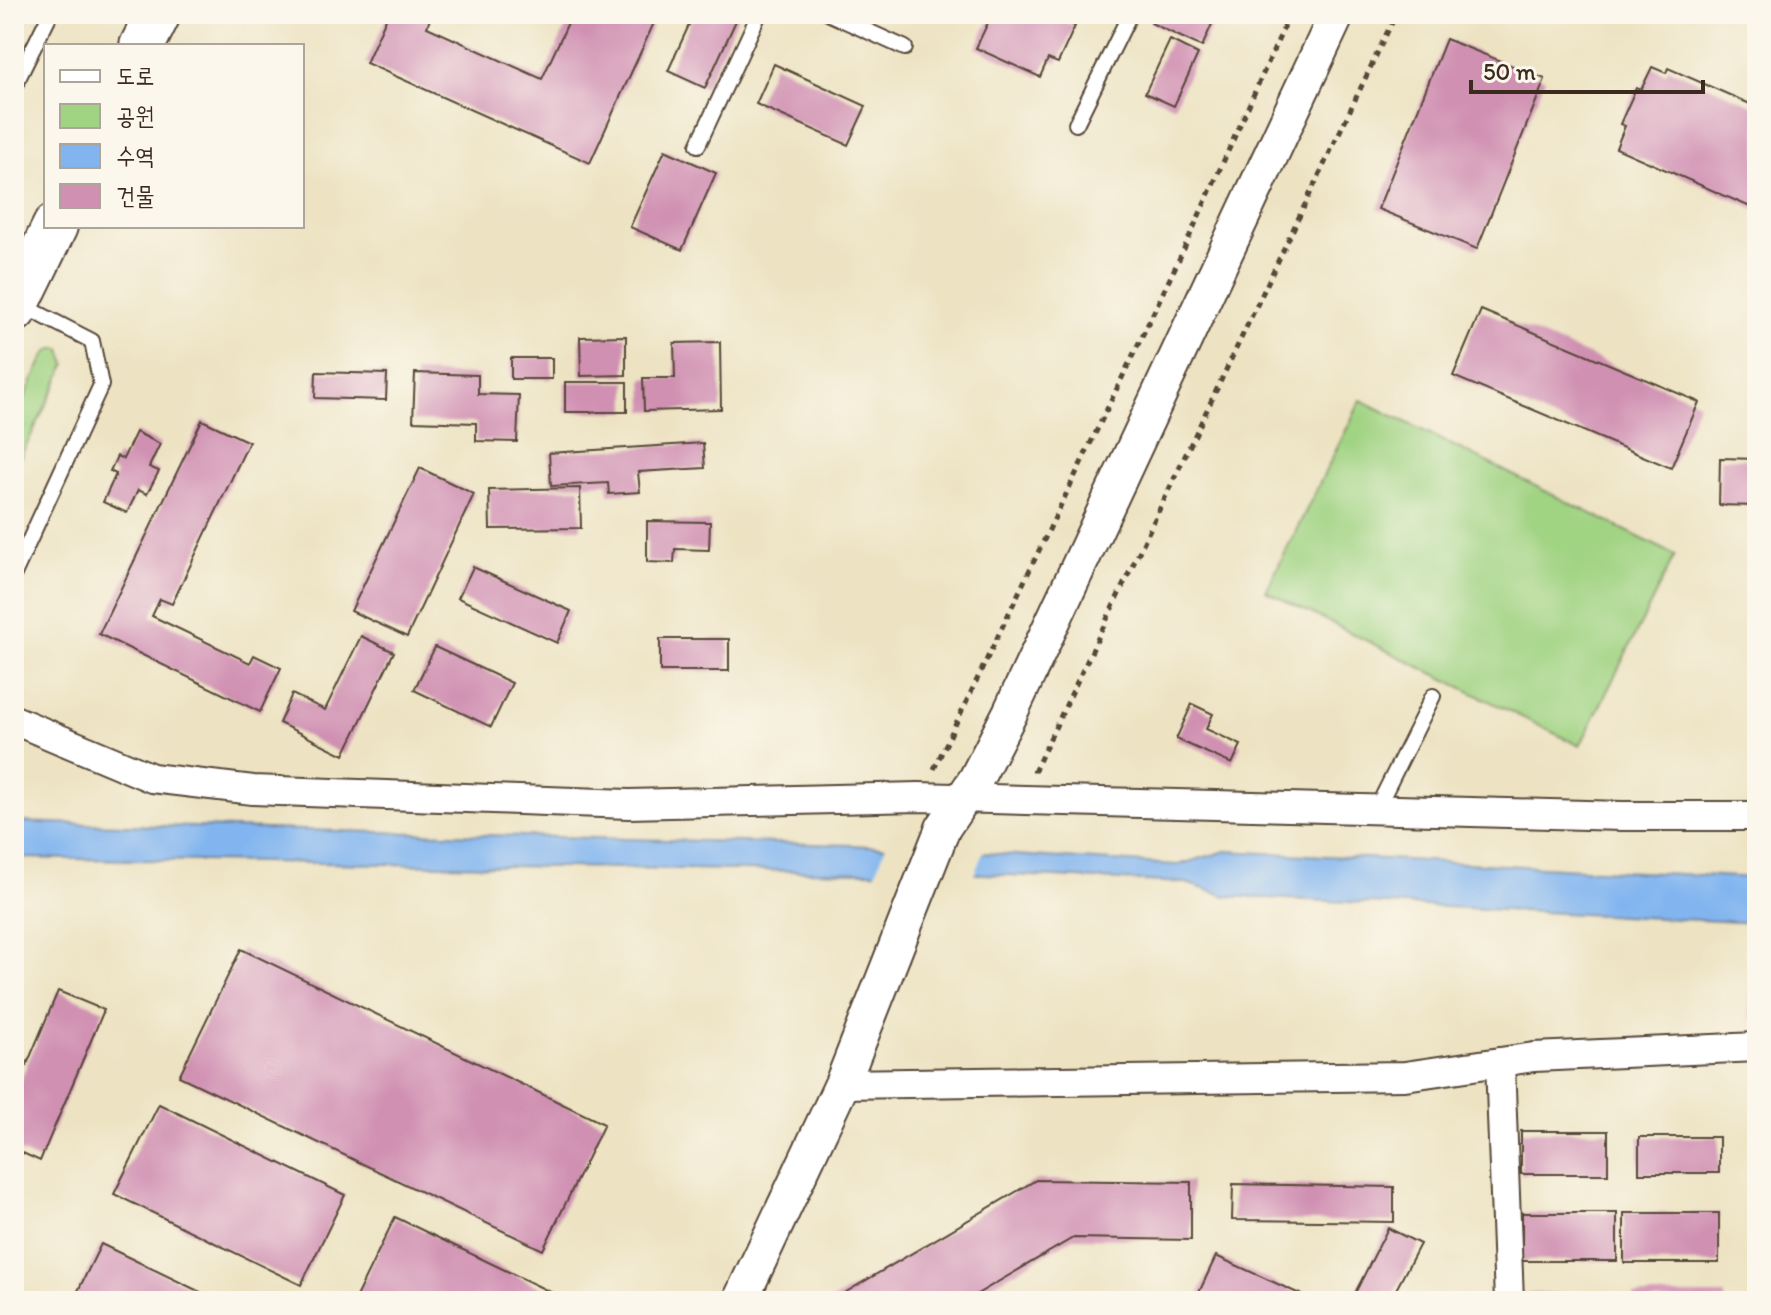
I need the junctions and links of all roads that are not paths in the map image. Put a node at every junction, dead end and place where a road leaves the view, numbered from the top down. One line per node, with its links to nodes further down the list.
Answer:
1 (50, 14): 7 (lane)
2 (759, 14): 9 (lane)
3 (830, 14): 6 (lane)
4 (1130, 14): 8 (lane)
5 (1331, 16): 15 (street)
6 (905, 48)
7 (14, 87)
8 (1076, 124)
9 (698, 145)
10 (54, 228): 11 (highway)
11 (16, 306): 12 (lane)
12 (14, 574)
13 (1433, 696): 16 (lane)
14 (14, 720): 15 (street)
15 (962, 798): 16 (street); 20 (street)
16 (1376, 810): 17 (street)
17 (1757, 816)
18 (1757, 1047): 19 (street)
19 (1500, 1062): 20 (street); 22 (street)
20 (842, 1084): 21 (street)
21 (740, 1301)
22 (1509, 1301)

